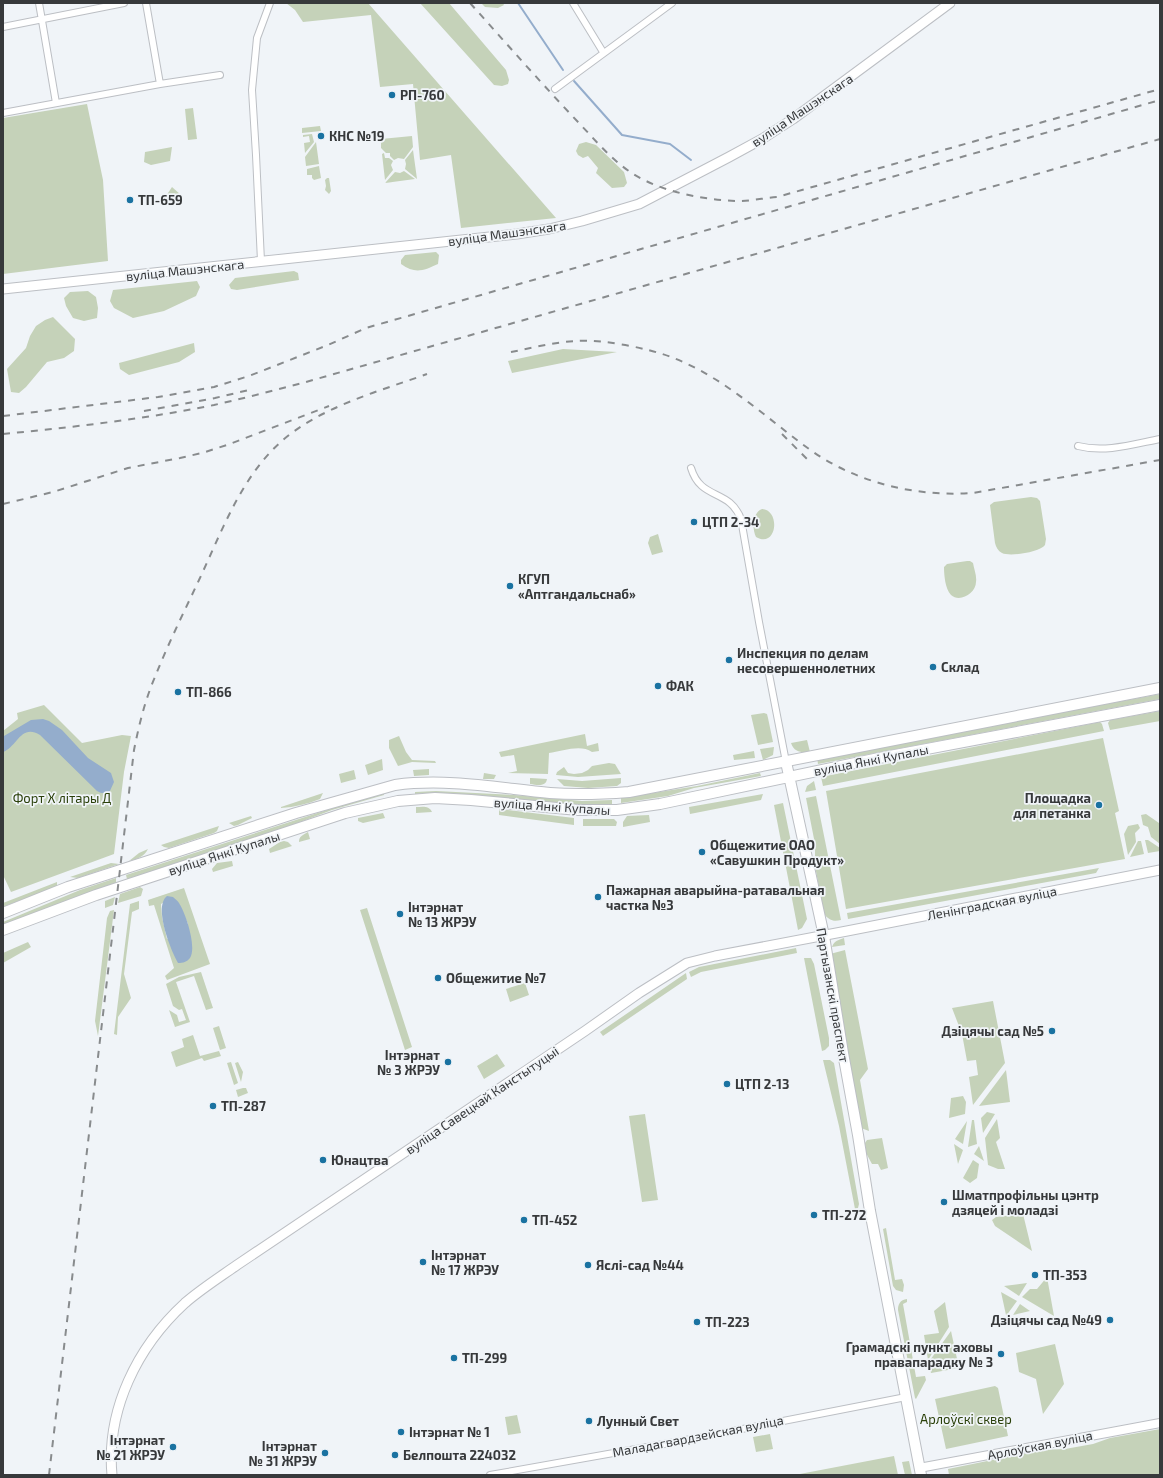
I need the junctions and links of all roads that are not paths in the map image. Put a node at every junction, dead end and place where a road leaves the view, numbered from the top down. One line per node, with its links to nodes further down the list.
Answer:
1 (39, 3): 8 (street)
2 (124, 3): 8 (street)
3 (146, 3): 12 (street)
4 (270, 3): 16 (street)
5 (573, 3): 10 (street)
6 (672, 3): 10 (street)
7 (950, 3): 16 (main road, вуліца Машэнскага)
8 (42, 18): 9 (street); 14 (street)
9 (3, 27)
10 (603, 52): 13 (street)
11 (220, 75): 12 (street)
12 (160, 84): 14 (street)
13 (555, 89)
14 (56, 104): 15 (street)
15 (3, 113)
16 (261, 261): 17 (main road, вуліца Машэнскага)
17 (3, 289)
18 (1160, 439): 19 (street)
19 (1078, 446)
20 (690, 468): 23 (street, Партызанскі праспект)
21 (1160, 688): 23 (main road, вуліца Янкі Купалы)
22 (1160, 705): 24 (main road, вуліца Янкі Купалы)
23 (786, 762): 24 (main road, Партызанскі праспект); 25 (main road, вуліца Янкі Купалы)
24 (789, 777): 26 (main road, вуліца Янкі Купалы); 30 (main road, Партызанскі праспект)
25 (395, 785): 26 (main road); 28 (main road, вуліца Янкі Купалы)
26 (398, 801): 29 (main road, вуліца Янкі Купалы)
27 (1160, 870): 30 (main road, Ленінградская вуліца)
28 (3, 913)
29 (3, 930)
30 (824, 936): 31 (main road, Партызанскі праспект); 34 (main road, вуліца Савецкай Канстытуцыі)
31 (906, 1397): 33 (main road, Партызанскі праспект); 35 (street, Маладагвардзейская вуліца)
32 (1160, 1423): 33 (street, Арлоўская вуліца)
33 (920, 1472)
34 (112, 1475)
35 (490, 1475)

